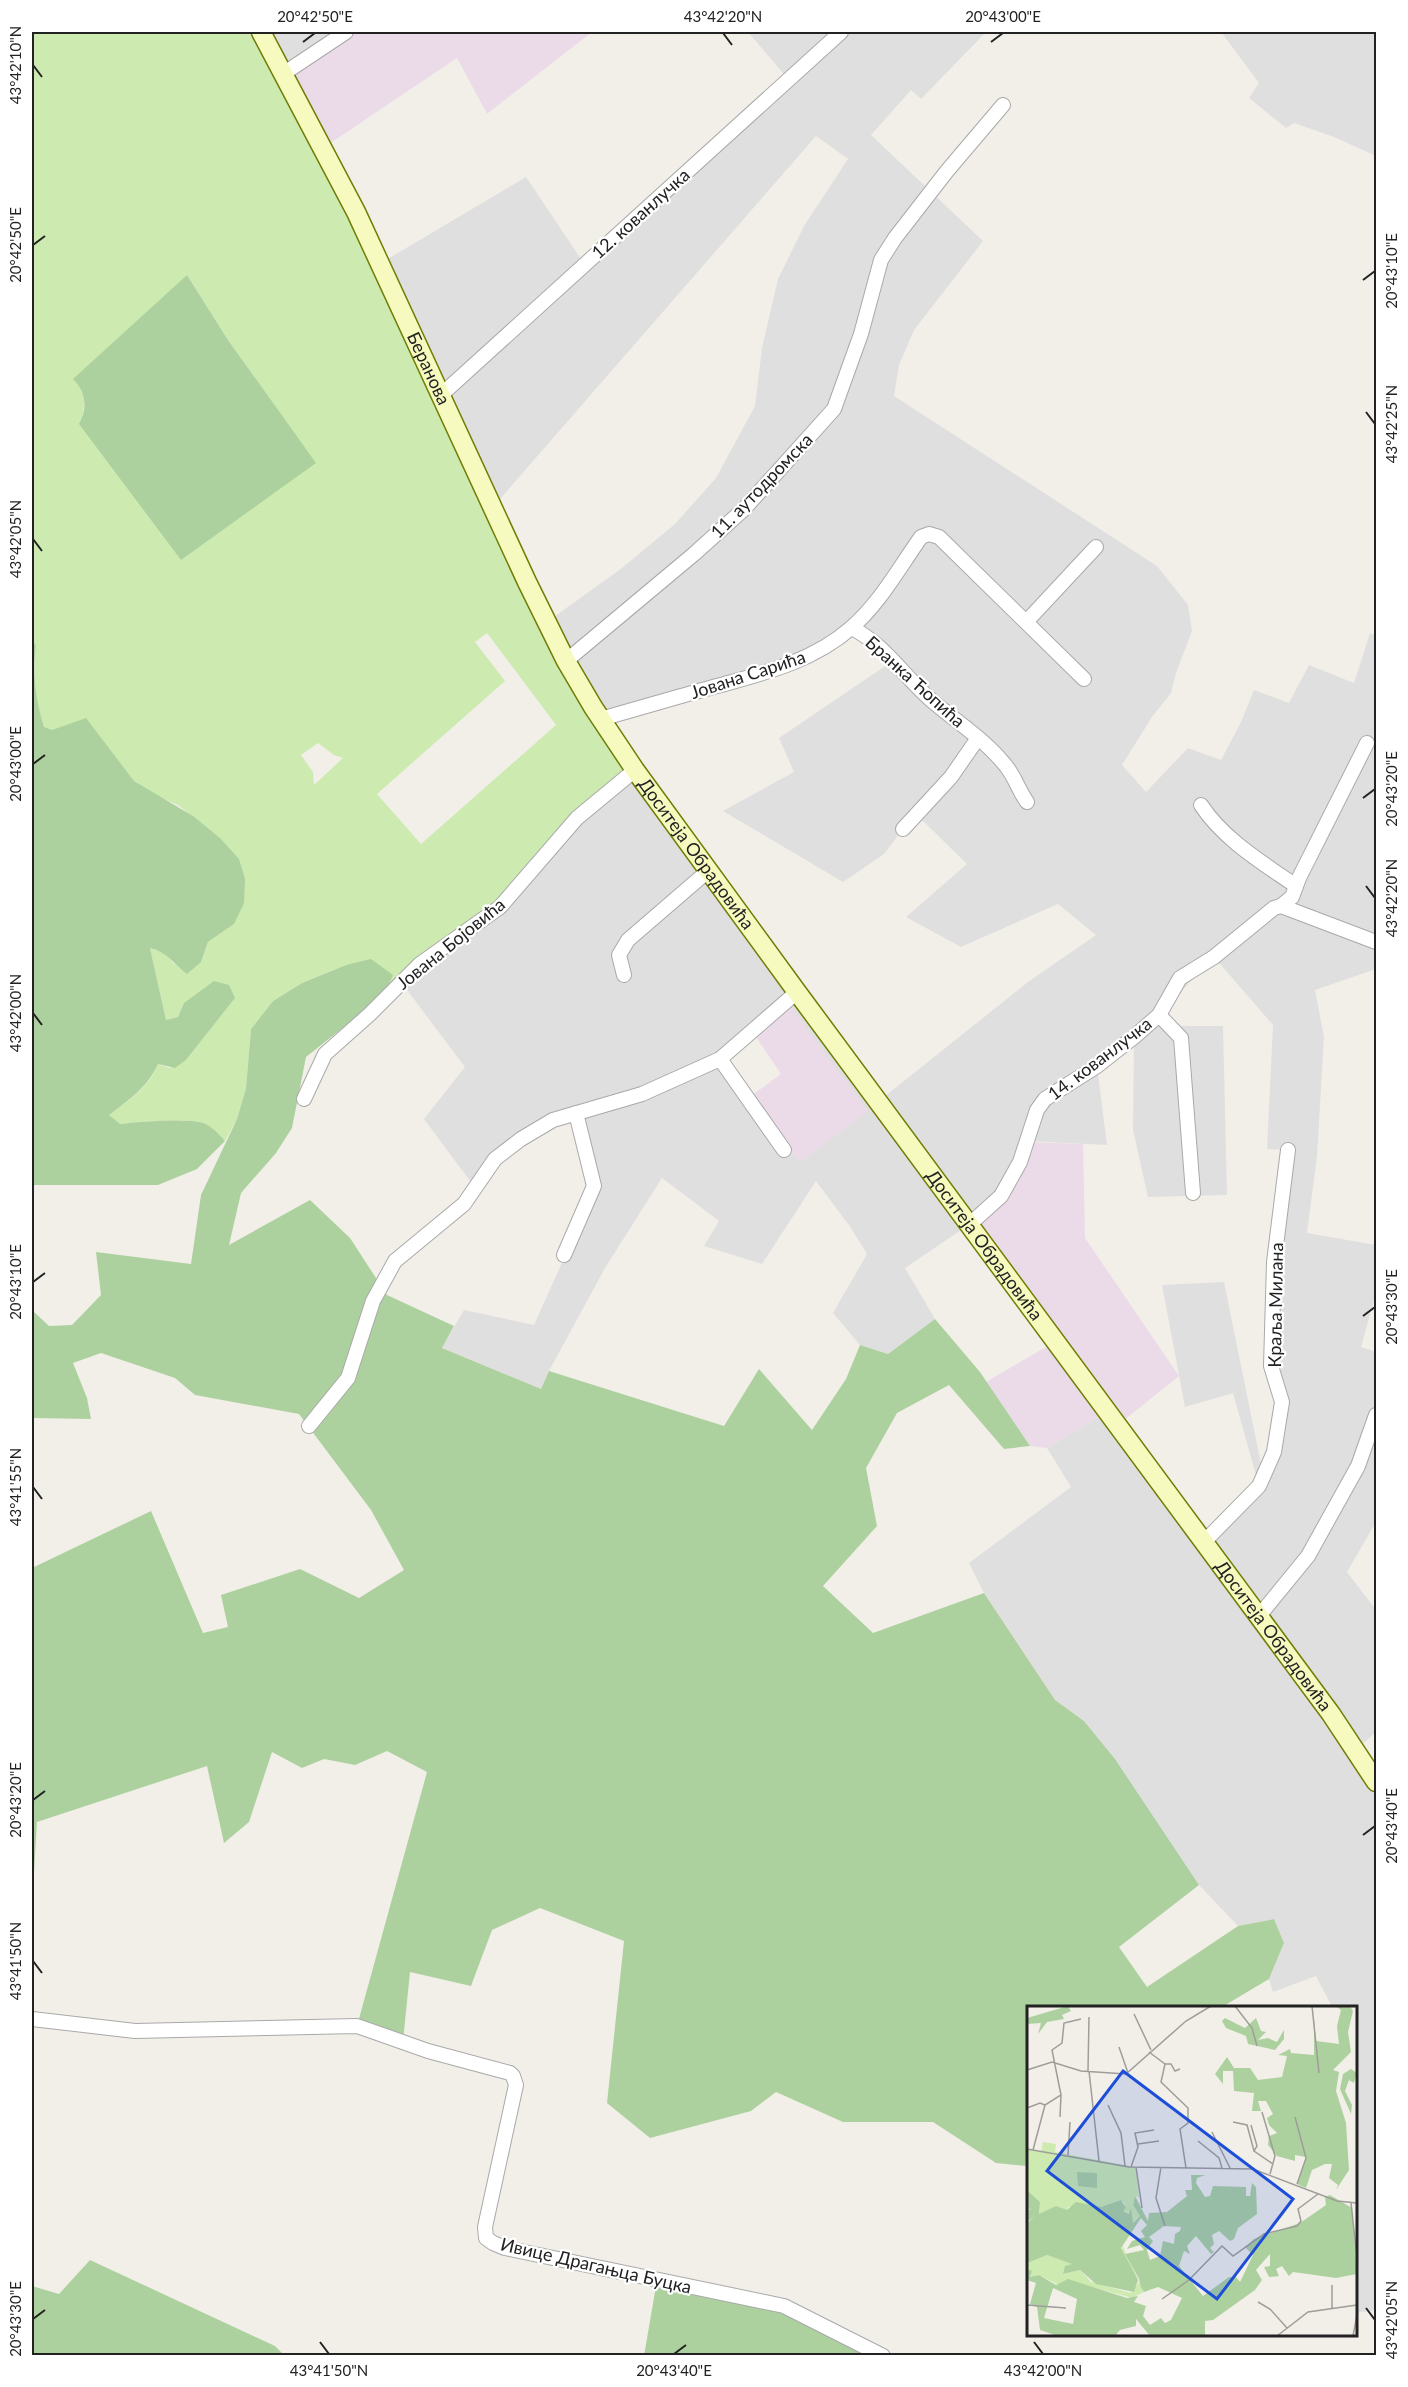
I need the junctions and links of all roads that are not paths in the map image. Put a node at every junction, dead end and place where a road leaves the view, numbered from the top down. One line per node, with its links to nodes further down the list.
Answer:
1 (261, 32): 4 (main road, Беранова)
2 (345, 32): 4 (street)
3 (841, 32): 6 (street, 12. кованлучка)
4 (283, 74): 6 (main road, Беранова)
5 (1003, 105): 10 (street, 11. аутодромска)
6 (441, 395): 10 (main road, Беранова)
7 (1096, 547): 8 (street)
8 (1027, 621): 9 (street, Јована Сарића); 11 (street, Јована Сарића)
9 (852, 628): 12 (street, Јована Сарића); 13 (street, Бранка Ћопића)
10 (566, 661): 12 (main road, Беранова)
11 (1084, 679)
12 (596, 713): 15 (main road, Доситеја Обрадовића)
13 (978, 738): 16 (street, Бранка Ћопића); 18 (street, Бранка Ћопића)
14 (1367, 743): 20 (street, 14. кованлучка)
15 (635, 770): 19 (main road, Доситеја Обрадовића); 27 (street, Јована Бојовића)
16 (1027, 802)
17 (1202, 805): 20 (street)
18 (903, 829)
19 (708, 871): 23 (street); 24 (main road, Доситеја Обрадовића)
20 (1296, 886): 21 (street, 14. кованлучка)
21 (1281, 906): 22 (street); 25 (street, 14. кованлучка)
22 (1377, 942)
23 (624, 975)
24 (796, 992): 26 (street); 32 (main road, Доситеја Обрадовића)
25 (1159, 1015): 31 (street, 14. кованлучка); 32 (street, 14. кованлучка)
26 (720, 1059): 28 (street); 29 (street)
27 (304, 1099)
28 (576, 1113): 33 (street); 35 (street)
29 (784, 1150)
30 (1288, 1150): 36 (street, Краља Милана)
31 (1193, 1193)
32 (970, 1224): 36 (main road, Доситеја Обрадовића)
33 (564, 1255)
34 (1377, 1415): 37 (street)
35 (309, 1426)
36 (1204, 1542): 37 (main road, Доситеја Обрадовића)
37 (1259, 1616): 38 (main road, Доситеја Обрадовића)
38 (1377, 1782)
39 (32, 2019): 40 (street, Ивице Драгањца Буцка)
40 (883, 2355)

